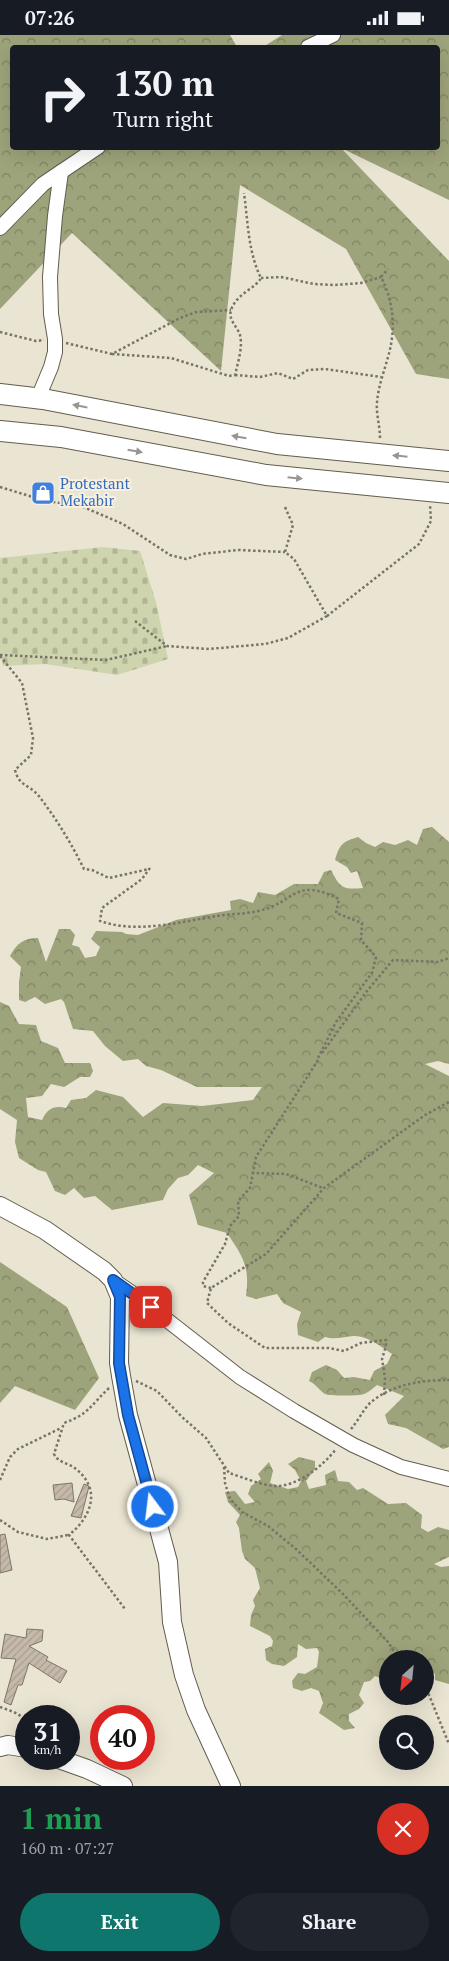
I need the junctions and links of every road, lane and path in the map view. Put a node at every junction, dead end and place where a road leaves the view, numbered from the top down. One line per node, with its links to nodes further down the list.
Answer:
1 (333, 35): 2 (street)
2 (312, 45)
3 (94, 150): 4 (street)
4 (61, 172): 6 (street); 12 (street)
5 (244, 193): 9 (path)
6 (0, 228)
7 (388, 269): 8 (path)
8 (381, 277): 9 (path); 15 (path)
9 (261, 278): 10 (path)
10 (231, 309): 13 (path); 14 (path)
11 (0, 332): 12 (path)
12 (55, 339): 13 (path); 17 (street)
13 (112, 354): 14 (path)
14 (235, 375): 15 (path)
15 (382, 377): 19 (path)
16 (0, 394): 17 (main road)
17 (38, 398): 19 (main road, one-way to 17)
18 (0, 431): 22 (main road, one-way to 22)
19 (378, 454): 20 (main road, one-way to 19)
20 (449, 461)
21 (0, 487): 25 (path)
22 (429, 491): 23 (main road); 26 (path)
23 (449, 493)
24 (285, 507): 25 (path)
25 (285, 552): 26 (path)
26 (327, 616): 28 (path)
27 (134, 621): 28 (path)
28 (167, 646): 29 (path)
29 (0, 656): 31 (path)
30 (449, 958): 31 (path)
31 (317, 1060): 33 (path)
32 (449, 1102): 34 (path)
33 (253, 1173): 34 (path); 37 (path)
34 (324, 1188): 37 (path)
35 (0, 1206): 36 (street)
36 (113, 1280): 38 (street); 45 (street)
37 (211, 1289): 40 (path)
38 (122, 1376): 41 (path); 44 (path); 59 (street)
39 (449, 1380): 40 (path)
40 (384, 1395): 42 (path)
41 (61, 1428): 46 (path); 48 (path)
42 (351, 1430)
43 (337, 1448): 44 (path)
44 (224, 1465): 50 (path)
45 (449, 1479)
46 (0, 1480)
47 (0, 1520): 48 (path)
48 (69, 1535): 49 (path)
49 (125, 1609)
50 (393, 1650)
51 (433, 1705): 54 (path)
52 (0, 1707): 53 (path)
53 (15, 1713)
54 (449, 1743)
55 (15, 1746): 56 (street)
56 (0, 1747)
57 (80, 1766): 58 (street)
58 (123, 1786)
59 (231, 1786)

